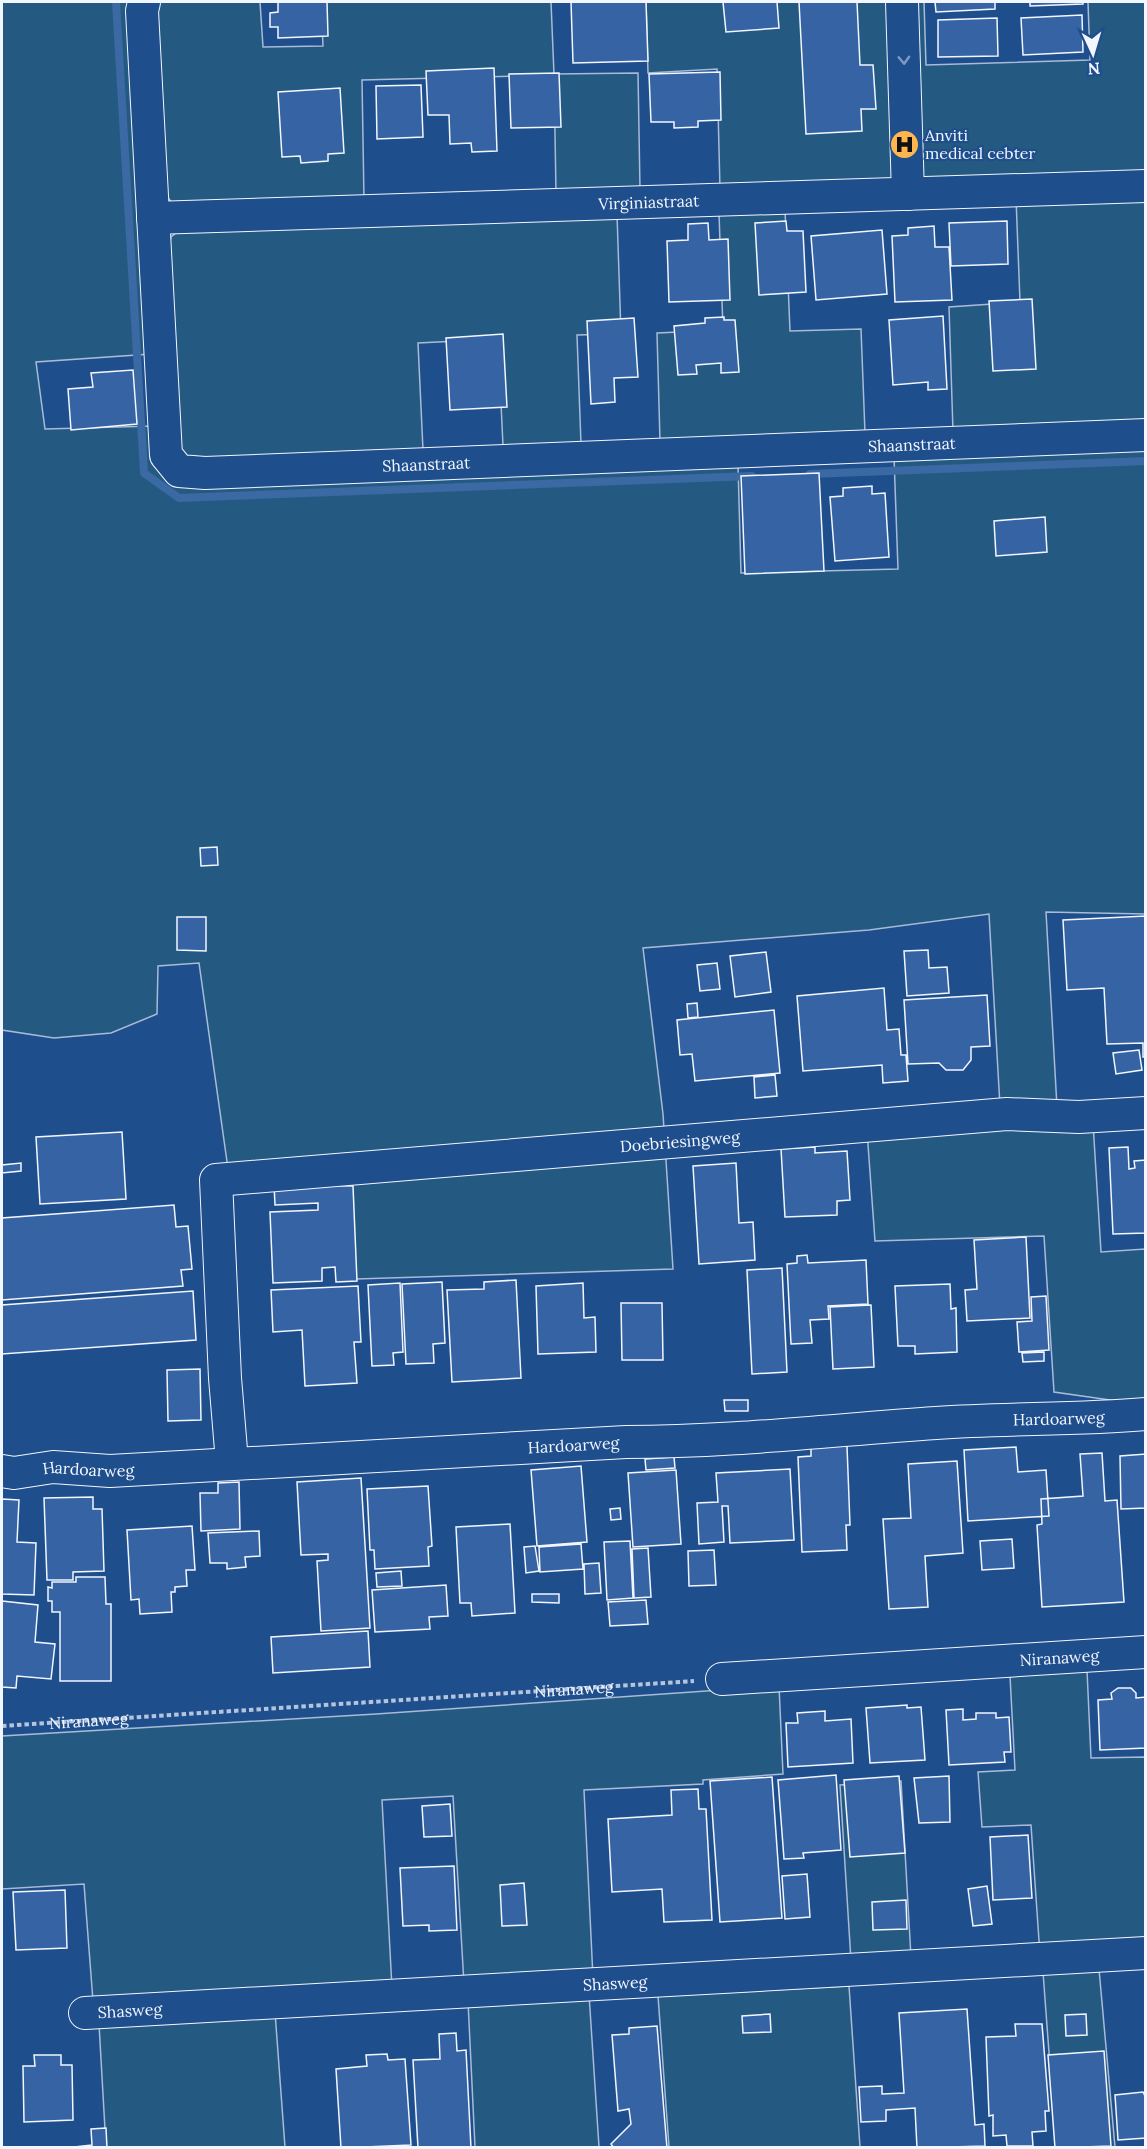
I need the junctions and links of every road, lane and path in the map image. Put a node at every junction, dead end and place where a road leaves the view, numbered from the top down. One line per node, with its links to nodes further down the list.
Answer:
1 (144, 2): 5 (street, Shaanstraat)
2 (902, 2): 4 (street, one-way to 4)
3 (1146, 186): 4 (street, Virginiastraat)
4 (908, 194): 5 (street, Virginiastraat)
5 (153, 218): 6 (street, Shaanstraat)
6 (1146, 435)
7 (1146, 1113): 9 (street, Doebriesingweg)
8 (1146, 1414): 9 (street, Hardoarweg)
9 (232, 1462): 10 (street, Hardoarweg)
10 (2, 1471)
11 (1146, 1652): 12 (street, Niranaweg)
12 (722, 1679): 13 (path, Niranaweg)
13 (2, 1726)
14 (1146, 1953): 15 (street, Shasweg)
15 (85, 2013)

